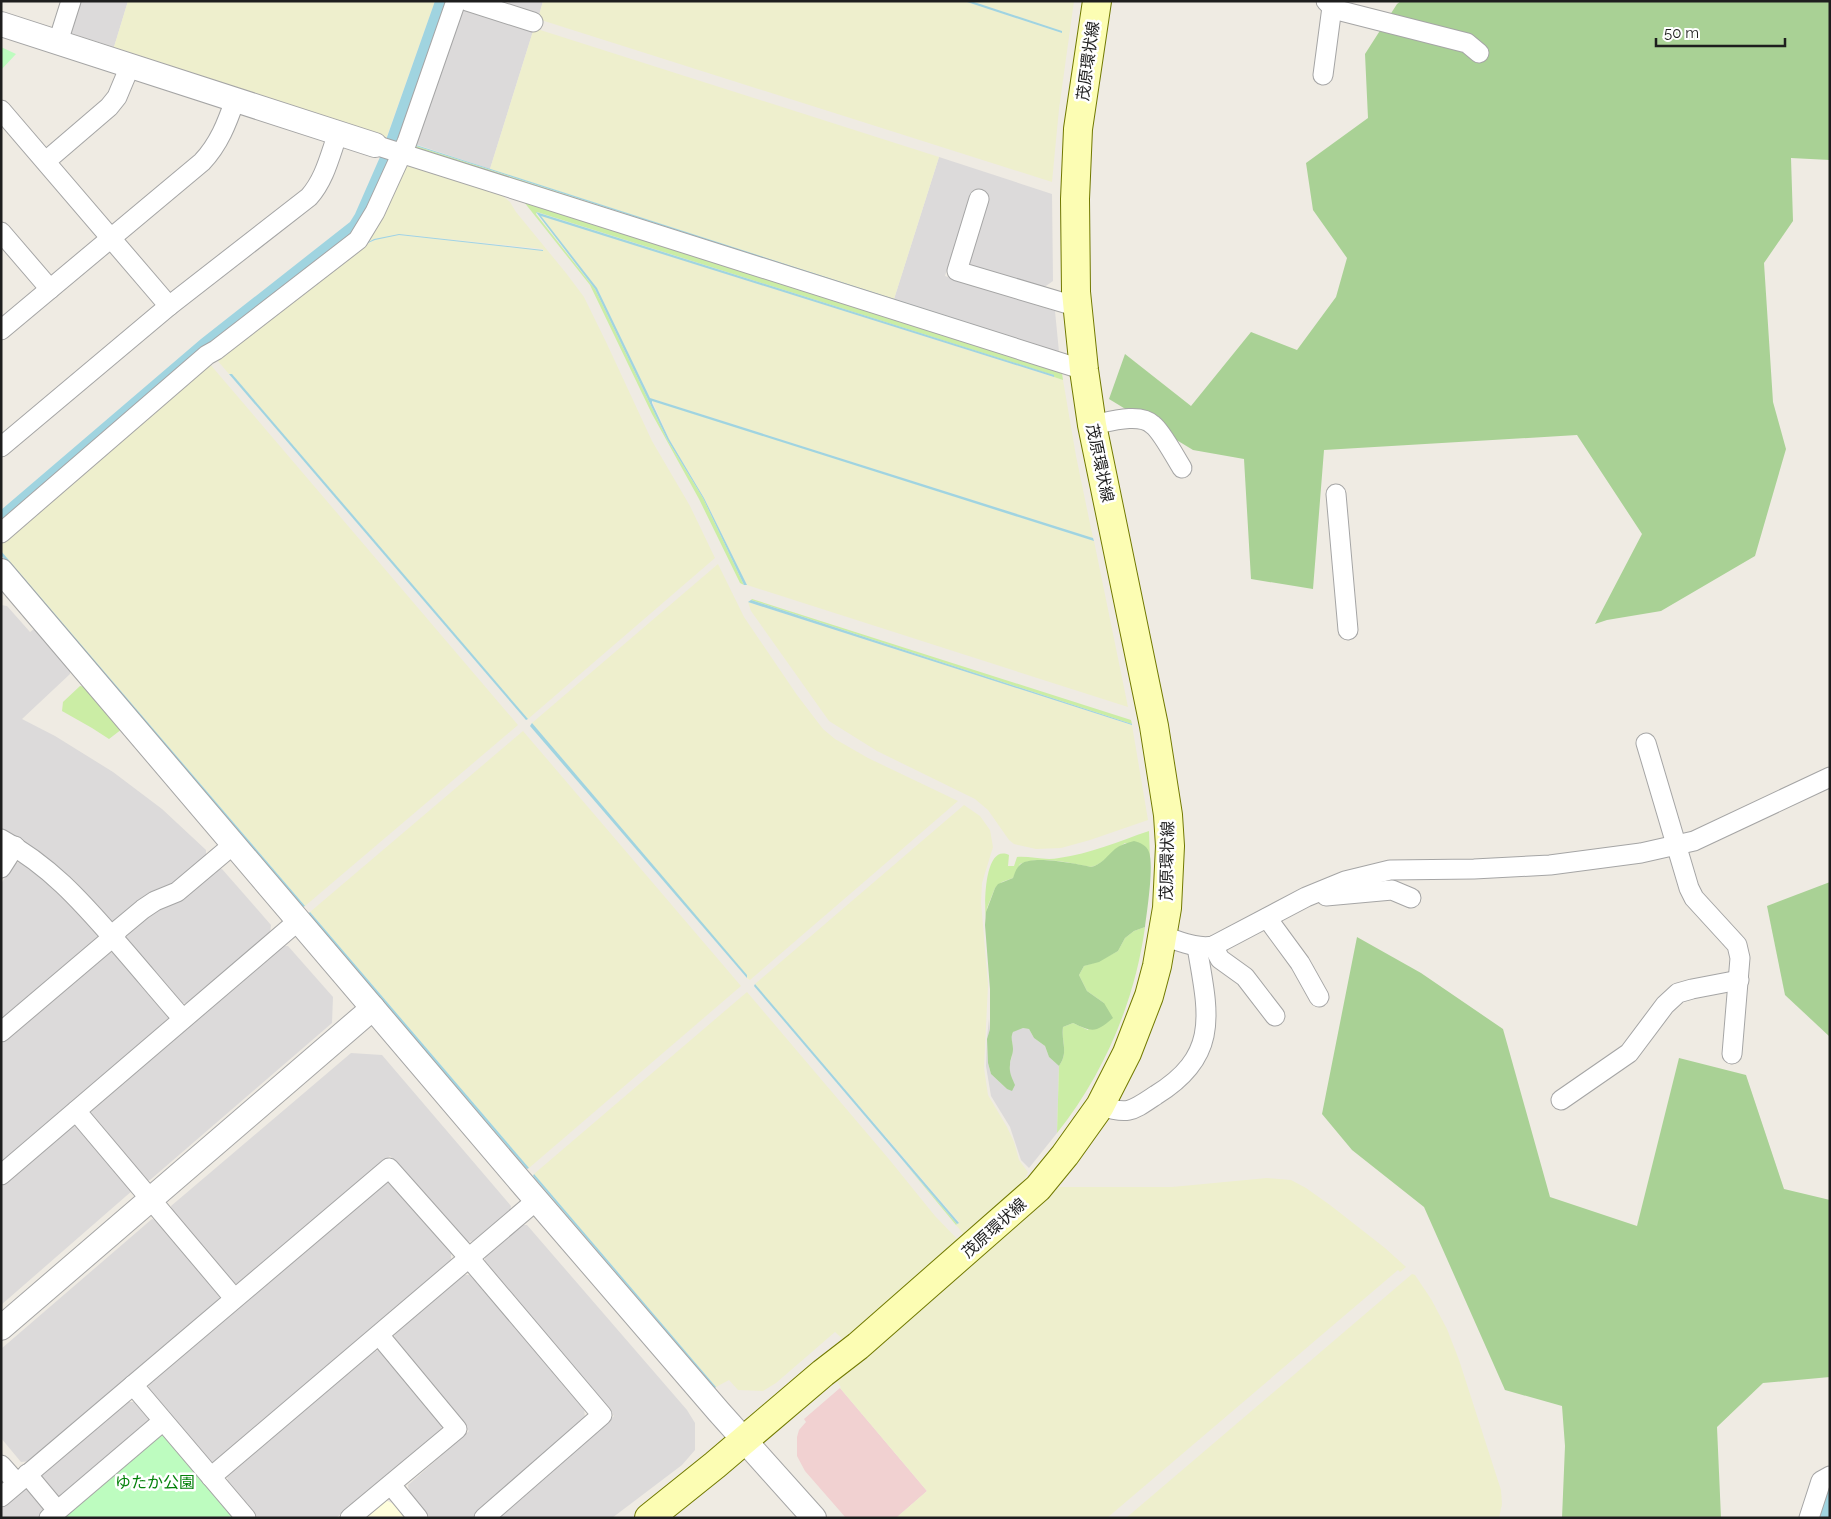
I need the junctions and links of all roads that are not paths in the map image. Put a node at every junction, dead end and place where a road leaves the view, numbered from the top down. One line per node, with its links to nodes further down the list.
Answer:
1 (71, 1): 8 (street)
2 (456, 1): 16 (street)
3 (467, 1): 6 (street)
4 (1097, 1): 23 (main road, 茂原環状線)
5 (1329, 4): 9 (street); 11 (street)
6 (533, 22)
7 (1, 24): 8 (street)
8 (58, 42): 10 (street)
9 (1479, 53)
10 (130, 66): 12 (street); 17 (street)
11 (1323, 75)
12 (234, 100): 14 (street); 20 (street)
13 (1, 110): 17 (street)
14 (338, 133): 15 (street); 22 (street)
15 (375, 146): 16 (street)
16 (401, 154): 25 (street); 30 (street)
17 (46, 161): 20 (street)
18 (979, 199): 23 (street)
19 (1, 232): 21 (street)
20 (111, 238): 21 (street); 22 (street)
21 (50, 289): 24 (street)
22 (169, 306): 27 (street)
23 (1078, 307): 25 (main road, 茂原環状線)
24 (1, 330)
25 (1084, 370): 26 (main road, 茂原環状線)
26 (1092, 425): 28 (street); 43 (main road, 茂原環状線)
27 (1, 448)
28 (1182, 468)
29 (1336, 494): 32 (street)
30 (1, 533)
31 (1, 571): 36 (street)
32 (1348, 630)
33 (1646, 743): 37 (street)
34 (1830, 777): 37 (street)
35 (8, 843): 38 (street); 44 (street)
36 (234, 844): 42 (street); 44 (street)
37 (1676, 845): 39 (street); 46 (street)
38 (1, 868)
39 (1306, 898): 40 (street); 41 (street)
40 (1411, 898)
41 (1267, 918): 45 (street); 47 (street)
42 (298, 922): 48 (street); 50 (street)
43 (1163, 936): 45 (street); 54 (main road, 茂原環状線)
44 (113, 937): 50 (street); 51 (street)
45 (1205, 947): 49 (street); 54 (street)
46 (1739, 980): 52 (street); 53 (street)
47 (1319, 997)
48 (373, 1008): 57 (street); 58 (street)
49 (1274, 1016)
50 (183, 1019): 55 (street)
51 (1, 1032)
52 (1732, 1054)
53 (1561, 1100)
54 (1100, 1106): 65 (main road, 茂原環状線)
55 (76, 1111): 56 (street); 57 (street)
56 (1, 1175)
57 (151, 1200): 60 (street); 61 (street)
58 (537, 1200): 59 (street); 65 (street)
59 (469, 1258): 60 (street); 62 (street); 76 (street)
60 (234, 1298): 63 (street)
61 (1, 1328)
62 (379, 1335): 67 (street); 70 (street)
63 (133, 1386): 64 (street); 69 (street)
64 (164, 1421): 67 (street); 72 (street)
65 (744, 1439): 77 (main road, 茂原環状線); 78 (street)
66 (1, 1466): 69 (street)
67 (212, 1476): 73 (street)
68 (1830, 1476): 79 (street)
69 (22, 1479): 71 (street); 72 (street)
70 (391, 1485): 74 (street); 75 (street)
71 (1, 1497)
72 (53, 1514)
73 (246, 1518)
74 (350, 1518)
75 (418, 1518)
76 (484, 1518)
77 (649, 1518)
78 (814, 1518)
79 (1810, 1518)

